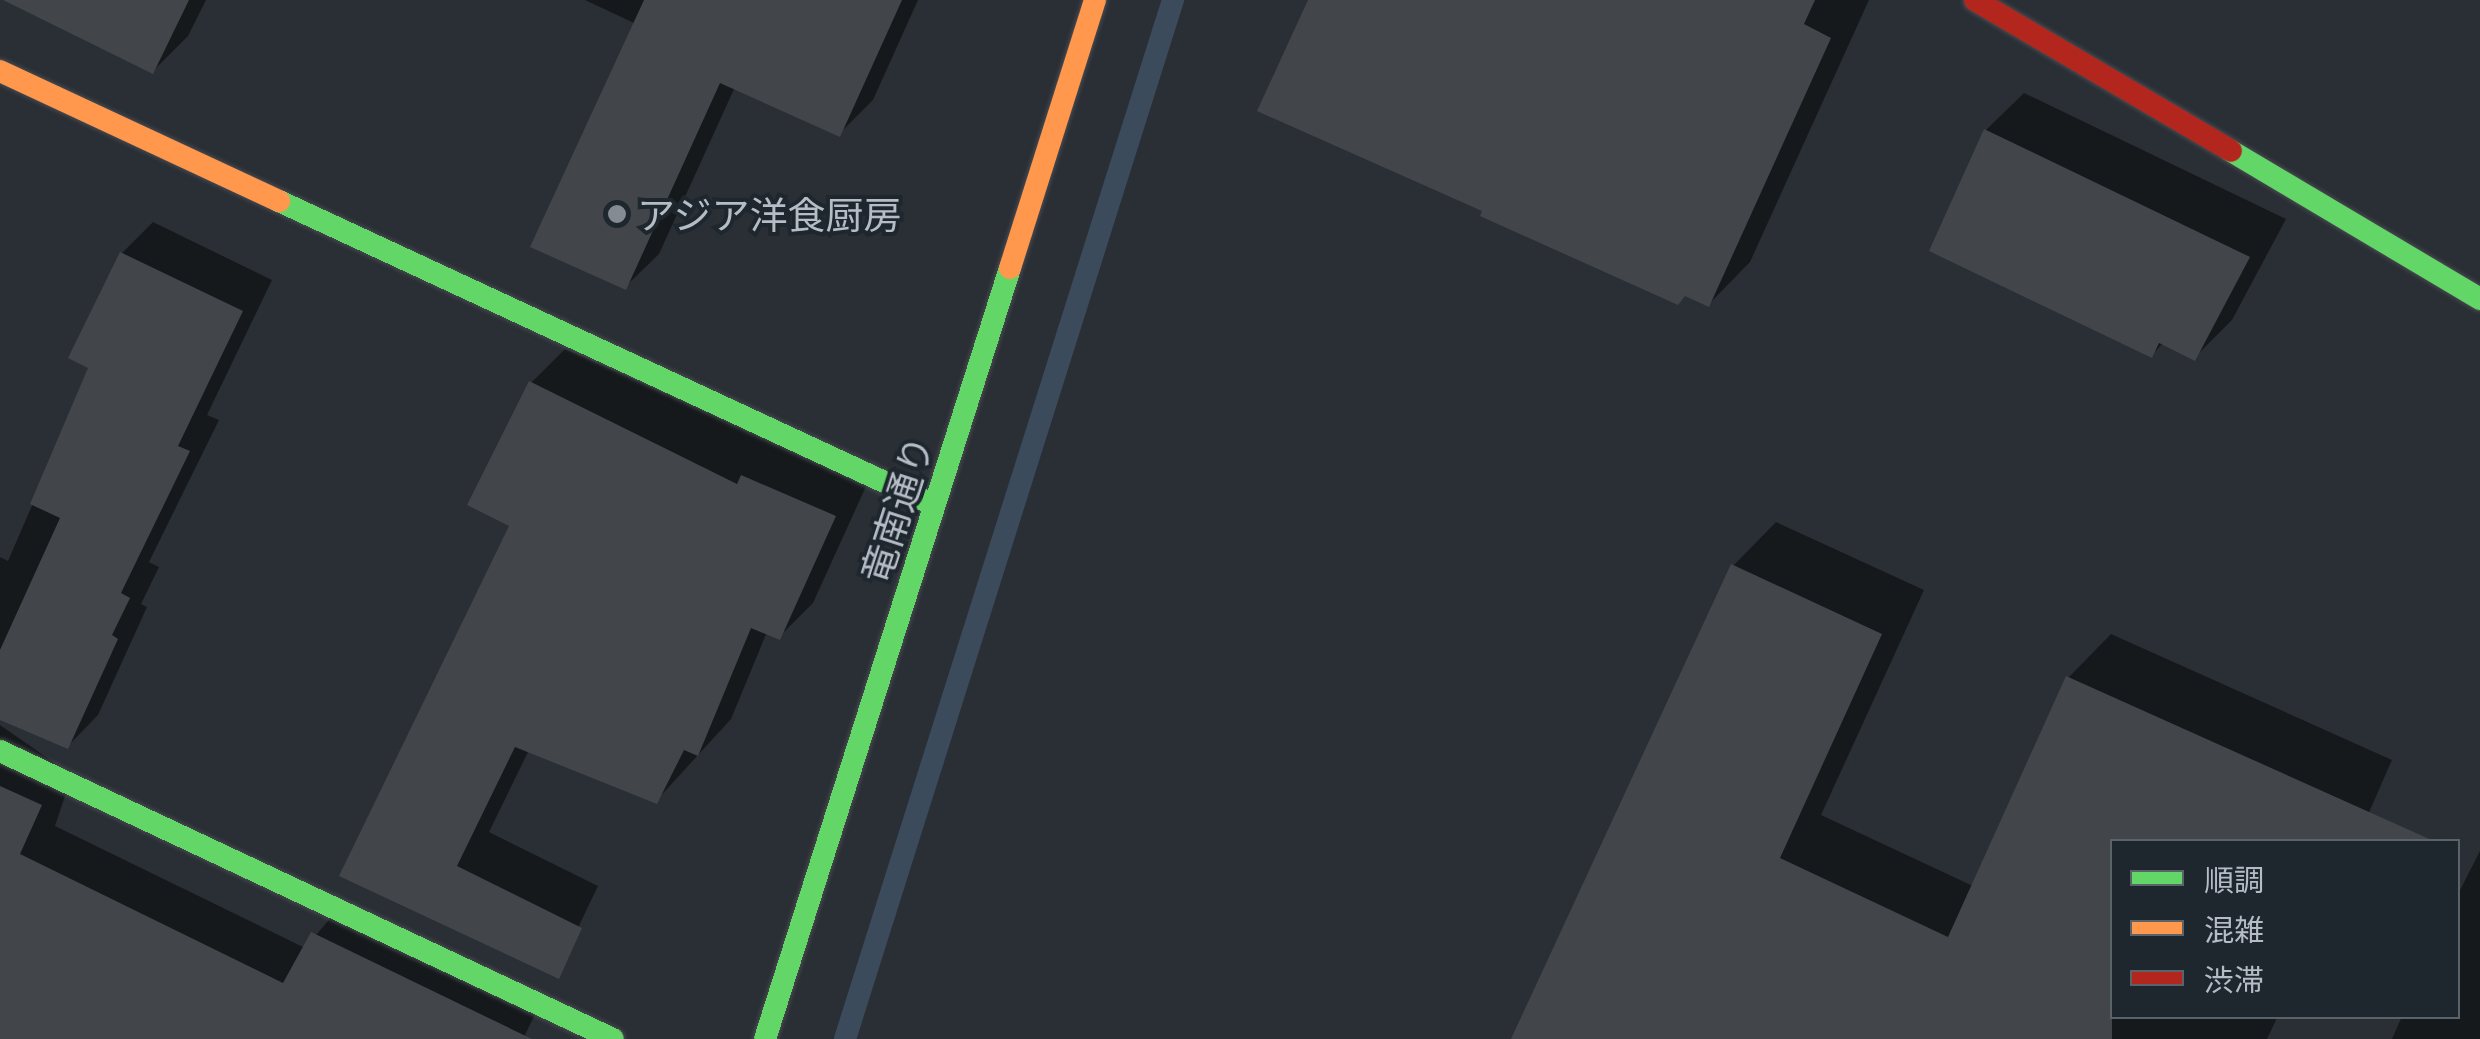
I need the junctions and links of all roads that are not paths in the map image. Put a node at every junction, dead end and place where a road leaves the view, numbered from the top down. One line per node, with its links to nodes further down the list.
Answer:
1 (1095, 0): 5 (street, 竜南通り)
2 (1975, 0): 4 (street)
3 (0, 71): 5 (street)
4 (2480, 299)
5 (934, 505): 8 (street, 竜南通り)
6 (0, 751): 7 (street)
7 (613, 1039)
8 (765, 1039)

